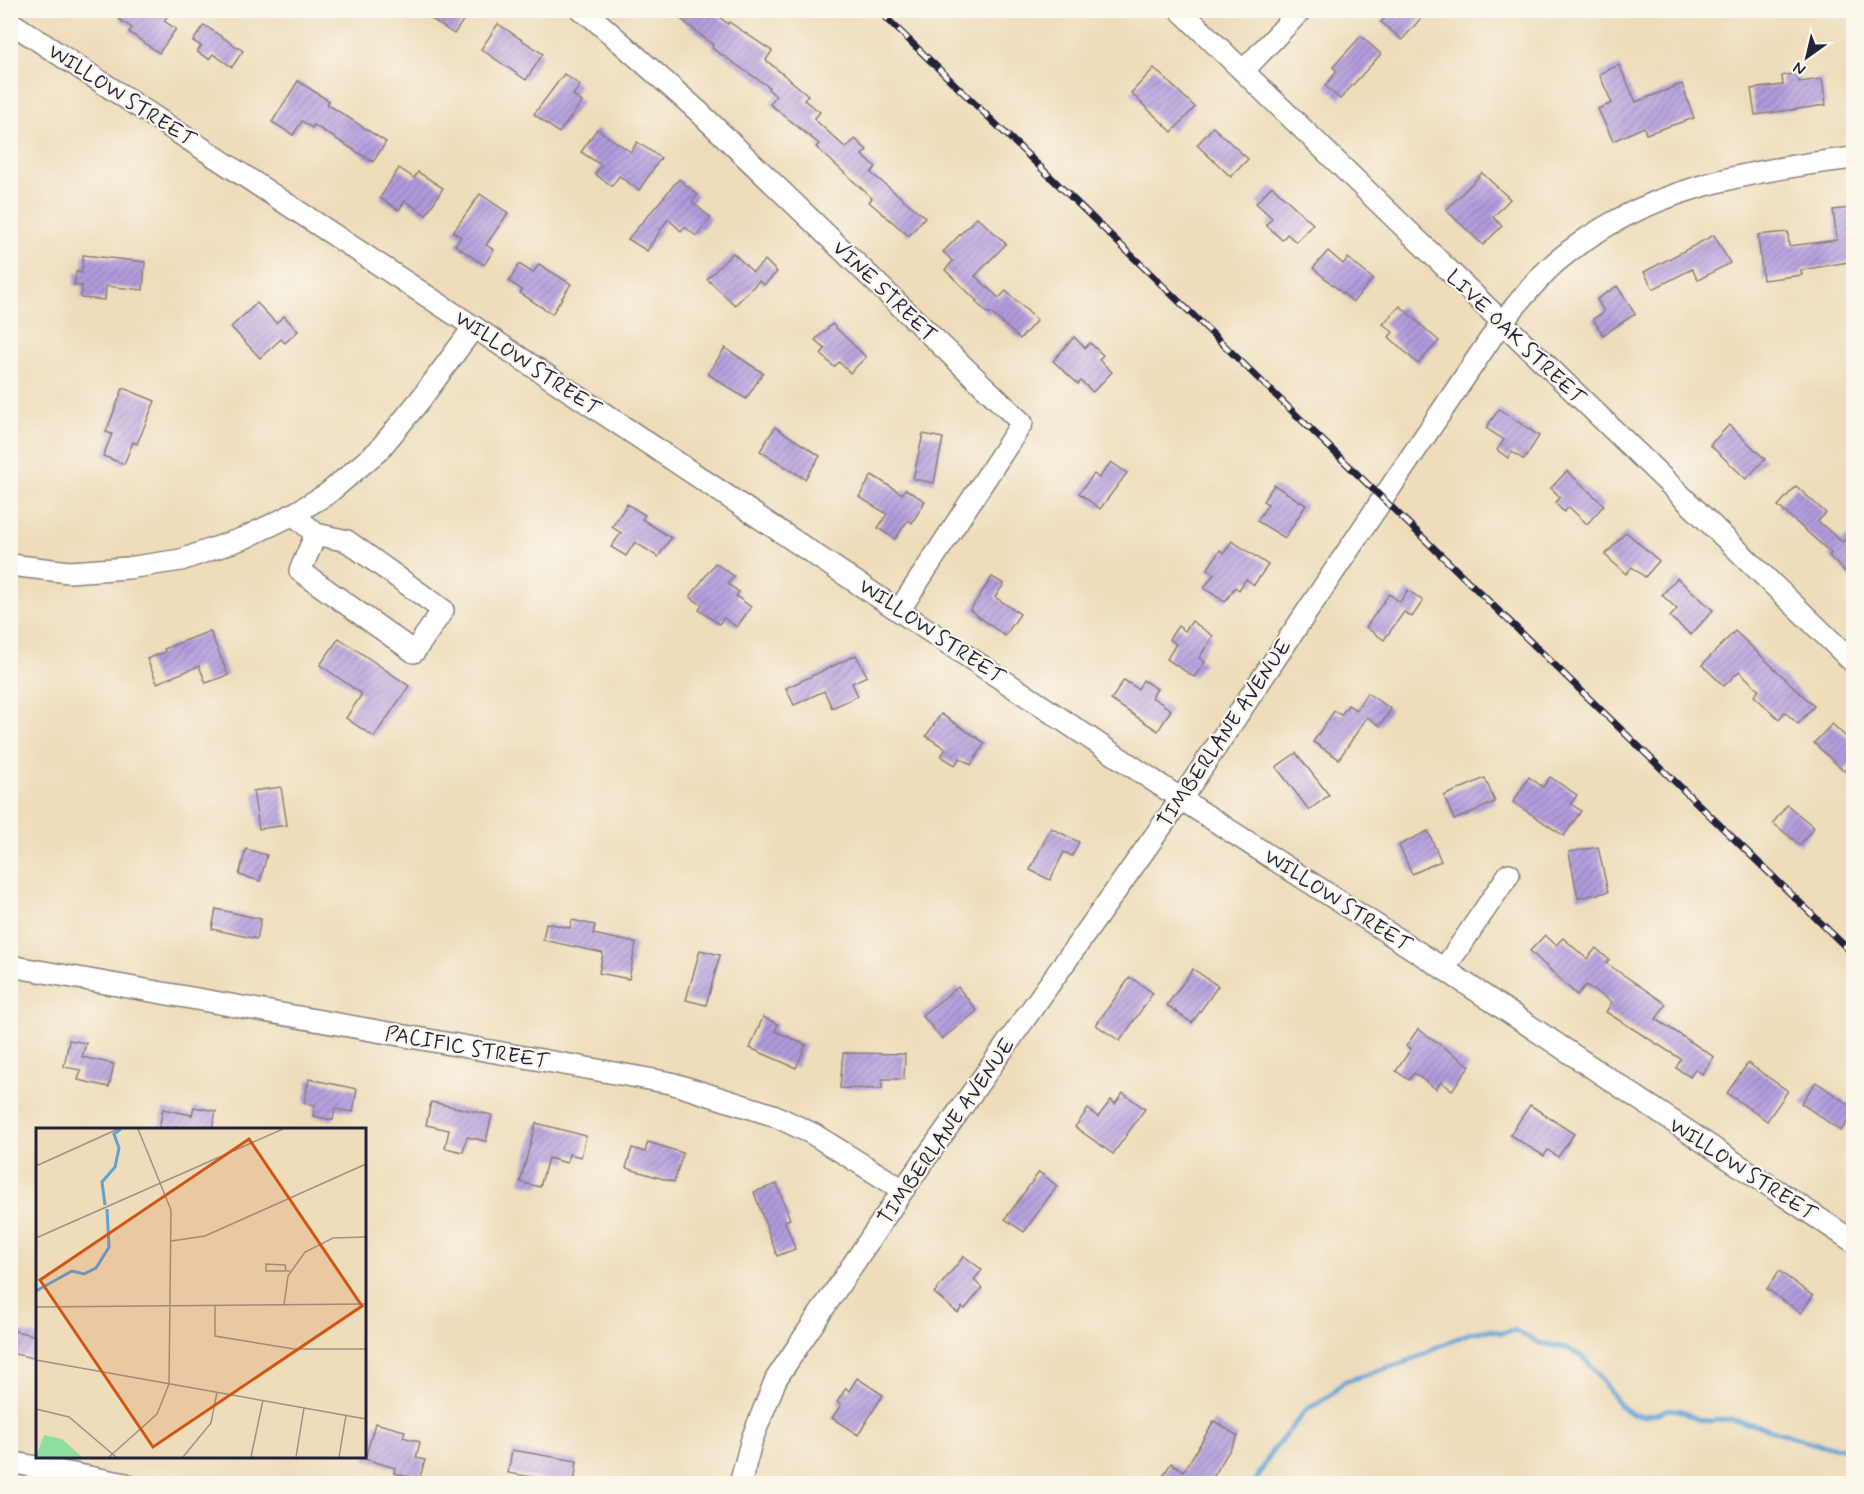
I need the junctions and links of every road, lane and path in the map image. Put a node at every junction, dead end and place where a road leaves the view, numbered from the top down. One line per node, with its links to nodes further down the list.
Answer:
1 (581, 10): 12 (street, VINE STREET)
2 (1180, 10): 5 (street, LIVE OAK STREET)
3 (1301, 10): 5 (street)
4 (10, 22): 8 (street, WILLOW STREET)
5 (1243, 71): 7 (street, LIVE OAK STREET)
6 (1854, 158): 7 (street, TIMBERLANE AVENUE)
7 (1501, 323): 13 (street, LIVE OAK STREET); 14 (street, TIMBERLANE AVENUE)
8 (474, 327): 9 (street); 12 (street, WILLOW STREET)
9 (293, 514): 10 (street); 11 (street)
10 (316, 534): 10 (street)
11 (10, 565)
12 (900, 609): 14 (street, WILLOW STREET)
13 (1854, 663)
14 (1181, 799): 17 (street, WILLOW STREET); 18 (street, TIMBERLANE AVENUE)
15 (1509, 874): 17 (street)
16 (10, 966): 18 (street, PACIFIC STREET)
17 (1444, 969): 19 (street, WILLOW STREET)
18 (903, 1190): 22 (street, TIMBERLANE AVENUE)
19 (1854, 1242)
20 (10, 1462): 21 (street)
21 (126, 1484)
22 (740, 1484)

